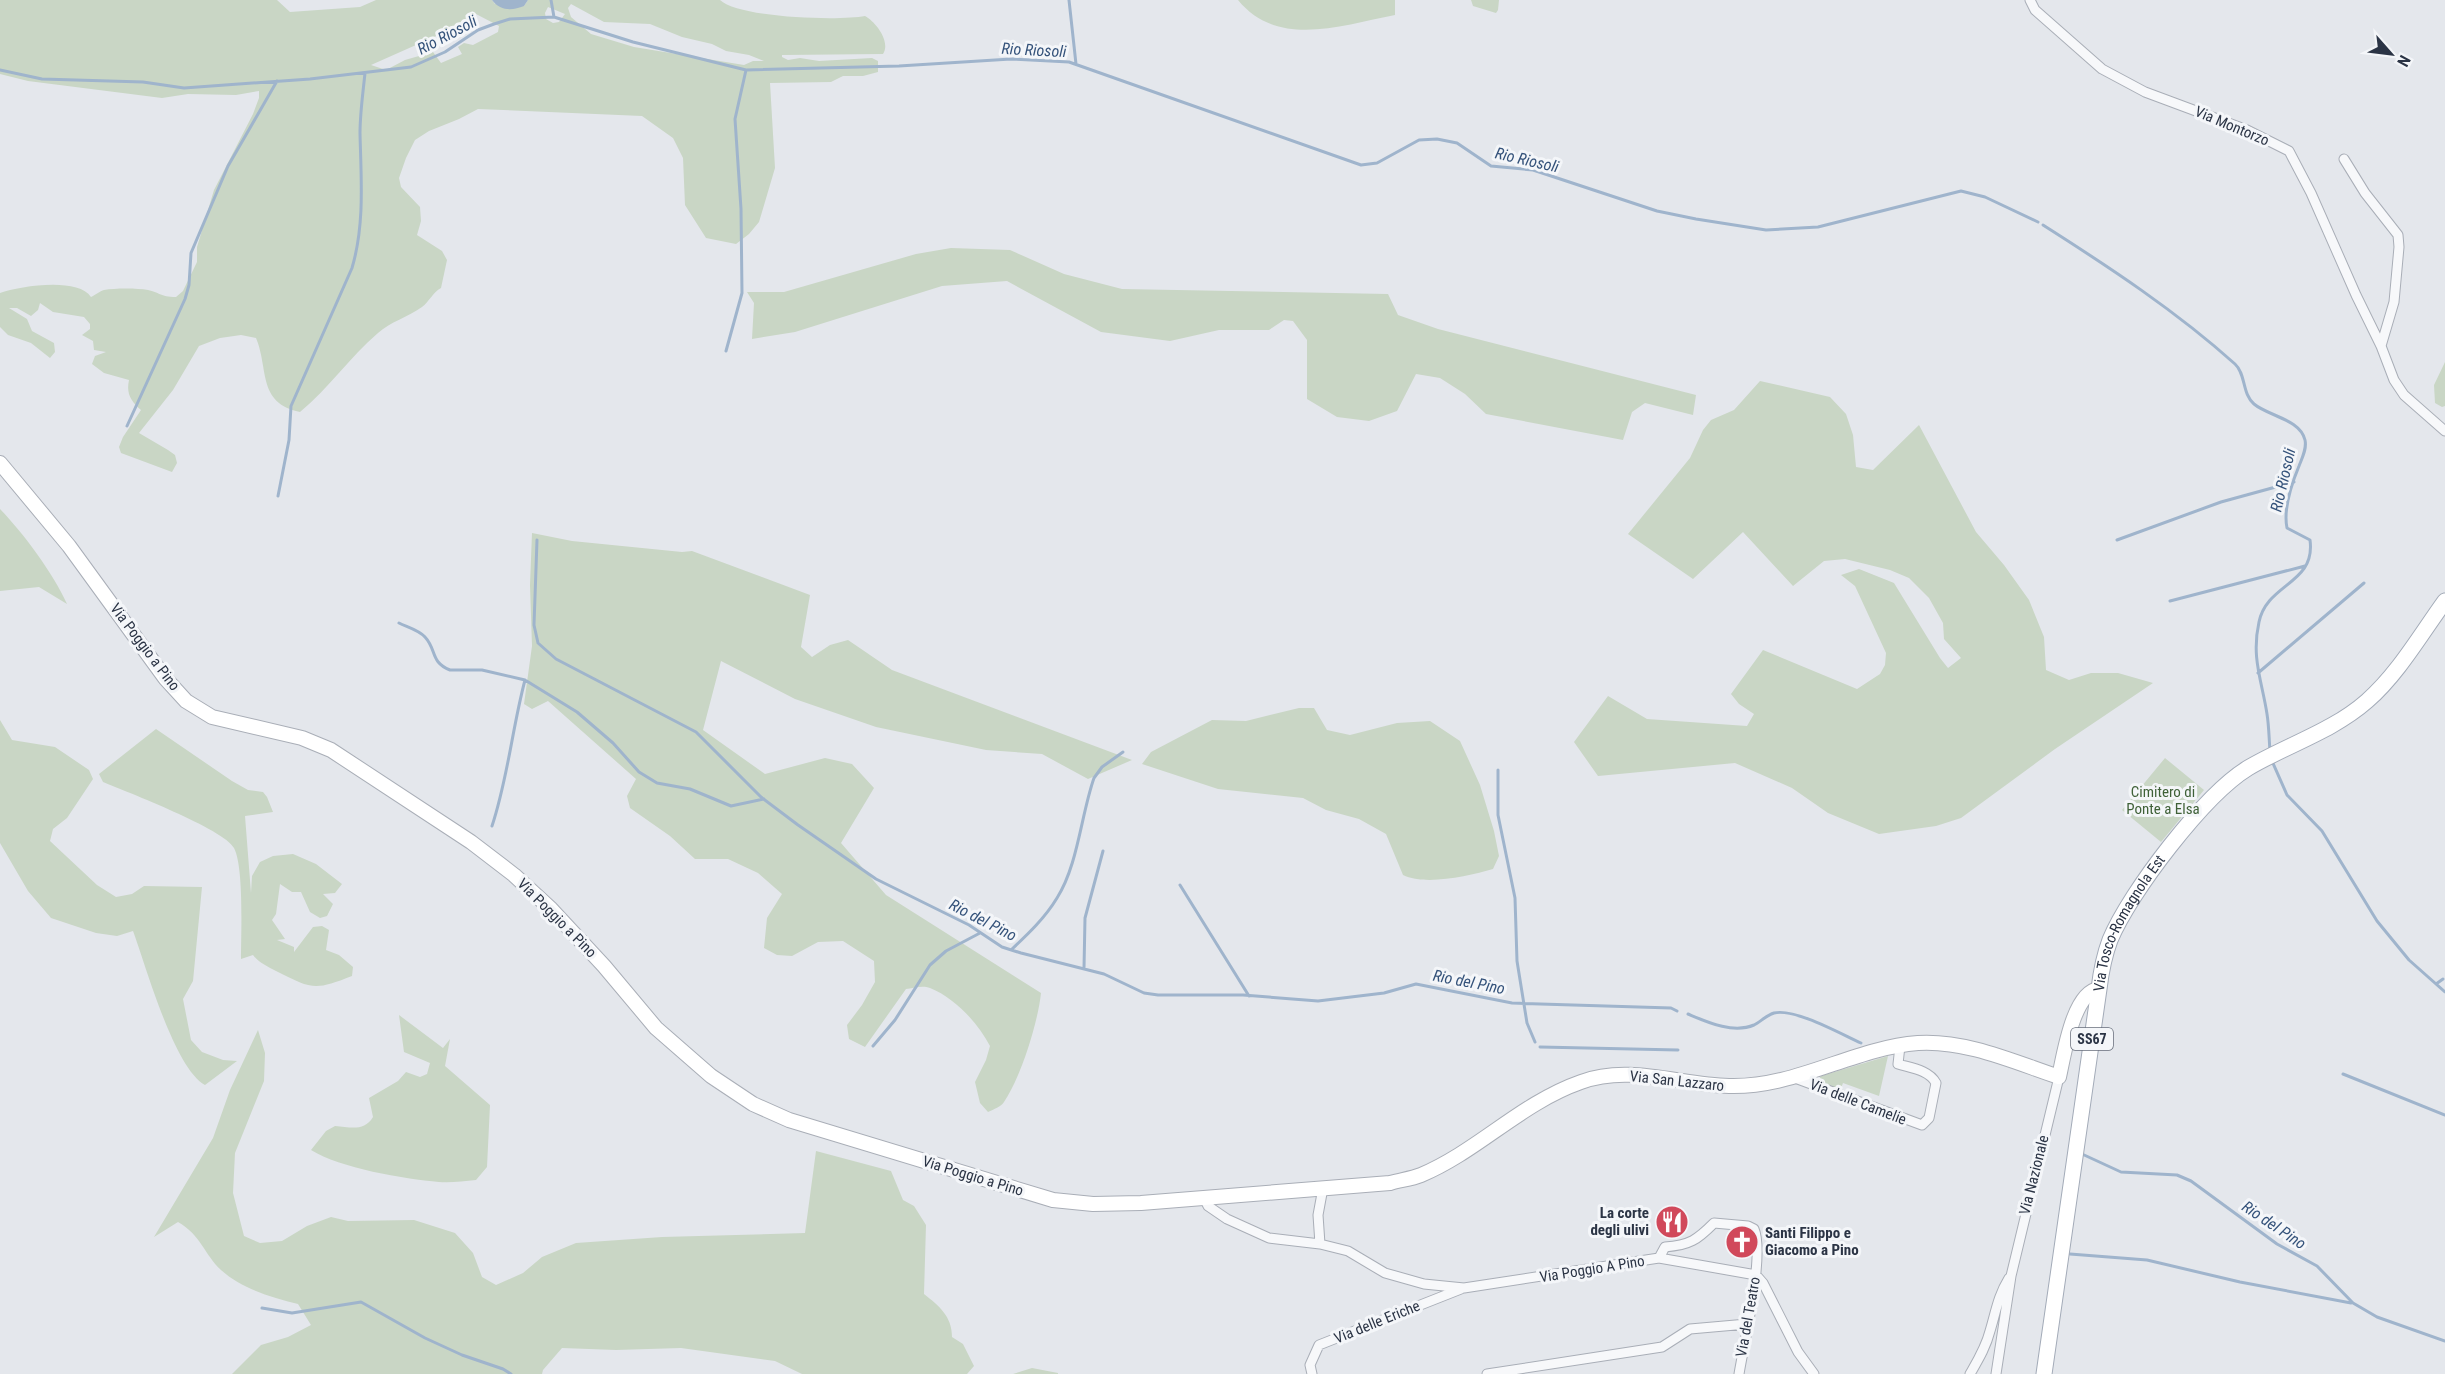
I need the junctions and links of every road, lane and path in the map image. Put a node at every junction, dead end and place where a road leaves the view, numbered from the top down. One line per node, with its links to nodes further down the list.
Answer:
1 (2030, 0): 3 (street, Via Montorzo)
2 (2344, 159): 3 (street)
3 (2381, 346): 4 (street, Via Montorzo)
4 (2445, 431)
5 (0, 463): 12 (street, Via Poggio a Pino)
6 (2445, 601): 7 (main road, Via Tosco-Romagnola Est / SS67)
7 (2098, 989): 9 (street, Via Nazionale); 26 (main road, Via Tosco-Romagnola Est / SS67)
8 (1900, 1046): 9 (street, Via San Lazzaro); 10 (street, Via San Lazzaro); 10 (street, Via delle Camelie)
9 (2059, 1077): 16 (street, Via Nazionale)
10 (1795, 1078): 11 (street, Via San Lazzaro)
11 (1323, 1188): 12 (street, Via San Lazzaro); 13 (street)
12 (1204, 1198): 13 (street, Via Poggio A Pino)
13 (1320, 1244): 17 (street, Via Poggio A Pino)
14 (1659, 1258): 15 (street, Via Poggio A Pino); 15 (street, Via del Teatro); 17 (street, Via Poggio A Pino)
15 (1756, 1275): 18 (street, Via del Teatro); 23 (street)
16 (2011, 1276): 24 (street); 25 (street, Via Nazionale)
17 (1464, 1288): 20 (street, Via delle Eriche)
18 (1747, 1324): 19 (street); 22 (street, Via del Teatro)
19 (1519, 1372): 21 (street)
20 (1312, 1374)
21 (1487, 1374)
22 (1739, 1374)
23 (1814, 1374)
24 (1970, 1374)
25 (1996, 1374)
26 (2044, 1374)

